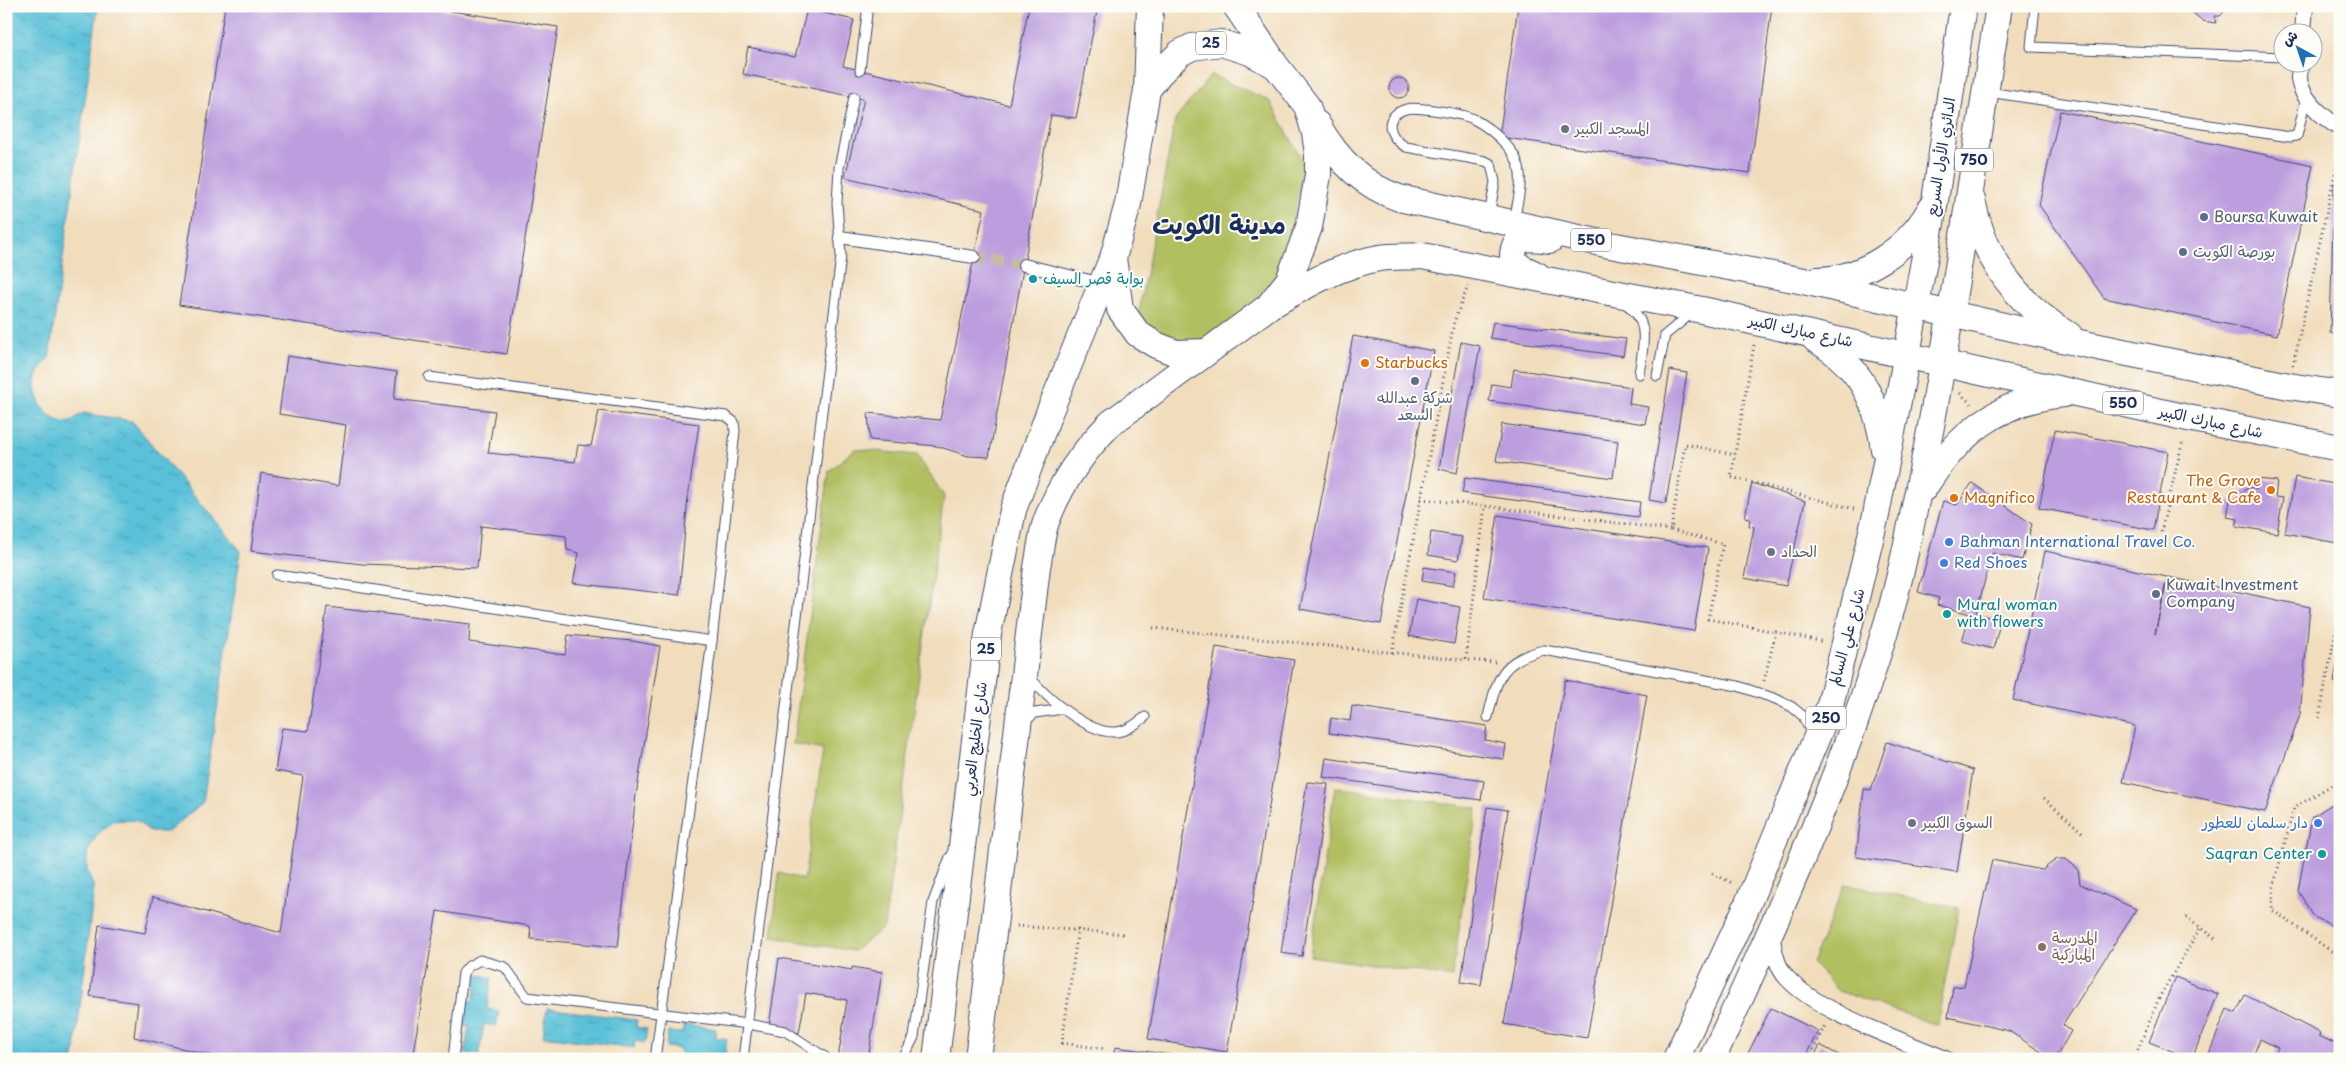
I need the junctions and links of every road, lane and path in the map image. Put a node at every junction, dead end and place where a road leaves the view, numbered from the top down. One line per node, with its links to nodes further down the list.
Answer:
1 (868, 6): 11 (lane)
2 (1150, 6): 13 (main road, 25)
3 (1236, 6): 10 (main road, 25)
4 (1963, 6): 21 (main road, الدائري الأول السريع / 750)
5 (1999, 6): 14 (main road, 750)
6 (2035, 6): 9 (lane)
7 (2305, 6): 8 (street)
8 (2304, 22)
9 (2274, 57)
10 (1276, 66): 13 (main road, 25); 17 (main road, 25)
11 (860, 70)
12 (2300, 72): 15 (street)
13 (1147, 90): 27 (main road, 25)
14 (1985, 92): 15 (lane); 20 (main road, 750)
15 (2306, 95): 18 (street)
16 (854, 97): 24 (lane)
17 (1307, 106): 22 (main road, 550); 34 (main road, 25)
18 (2340, 128)
19 (2340, 150): 47 (path)
20 (1970, 186): 37 (main road, 750); 40 (main road)
21 (1935, 201): 31 (main road); 35 (main road, الدائري الأول السريع / 750)
22 (1489, 219): 23 (main road, 550); 23 (lane)
23 (1514, 224): 25 (main road, 550)
24 (840, 237): 26 (street); 91 (lane)
25 (1610, 245): 30 (main road); 31 (main road, 550)
26 (974, 257)
27 (1112, 258): 32 (main road, شارع الخليج العربي / 25); 41 (main road, 25)
28 (1024, 265): 32 (street)
29 (1476, 265): 30 (main road, شارع مبارك الكبير / 550); 34 (main road, شارع مبارك الكبير / 550); 54 (path)
30 (1542, 278): 33 (main road, شارع مبارك الكبير / 550)
31 (1800, 280): 35 (main road, 550)
32 (1102, 284): 79 (main road, شارع الخليج العربي / 25)
33 (1604, 290): 36 (main road, شارع مبارك الكبير / 550); 44 (lane)
34 (1268, 307): 41 (main road, 25)
35 (1915, 308): 37 (main road, 550); 42 (main road, شارع علي السالم / 250)
36 (1702, 310): 38 (main road, شارع مبارك الكبير / 550); 46 (lane)
37 (1952, 315): 40 (main road, 550); 43 (main road, 250)
38 (1758, 322): 39 (main road, شارع مبارك الكبير / 550); 52 (path)
39 (1805, 333): 42 (main road, شارع مبارك الكبير / 550); 53 (main road)
40 (2084, 344): 47 (main road, 550)
41 (1207, 352): 69 (main road, 25)
42 (1907, 354): 43 (main road, شارع مبارك الكبير / 550); 53 (main road, شارع علي السالم / 250)
43 (1943, 362): 48 (main road, شارع مبارك الكبير / 550); 57 (main road, 250)
44 (1639, 374)
45 (429, 376): 64 (lane)
46 (1657, 376)
47 (2288, 386): 49 (main road, 550)
48 (2077, 393): 50 (main road, شارع مبارك الكبير / 550); 57 (main road)
49 (2340, 394)
50 (2188, 418): 51 (main road, شارع مبارك الكبير / 550); 59 (path)
51 (2340, 448)
52 (1735, 455): 56 (path); 58 (path)
53 (1882, 482): 56 (main road, شارع علي السالم / 250)
54 (1421, 499): 55 (path); 66 (path)
55 (1486, 506): 58 (path); 67 (path)
56 (1876, 515): 65 (main road, شارع علي السالم / 250)
57 (1912, 519): 86 (main road, 250)
58 (1671, 530): 63 (path)
59 (2161, 532)
60 (277, 575): 64 (lane)
61 (2340, 610): 74 (path)
62 (1152, 628): 66 (path)
63 (1776, 632): 65 (path); 70 (path)
64 (712, 641): 90 (lane)
65 (1844, 646): 76 (main road, شارع علي السالم / 250)
66 (1392, 652): 67 (path)
67 (1466, 660): 68 (path)
68 (1512, 663): 70 (lane); 73 (lane)
69 (1025, 671): 71 (lane); 75 (main road, 25)
70 (1761, 694): 76 (lane)
71 (1063, 709): 72 (lane); 75 (lane)
72 (1145, 717)
73 (1488, 717)
74 (2319, 718)
75 (1017, 727): 82 (main road, 25)
76 (1813, 749): 100 (main road, شارع علي السالم / 250)
77 (2340, 780): 88 (path)
78 (2044, 798): 80 (path)
79 (966, 814): 97 (lane); 98 (main road, شارع الخليج العربي / 25)
80 (2083, 833)
81 (2186, 917): 83 (path)
82 (995, 925): 84 (path); 99 (main road, 25)
83 (2200, 928): 87 (path); 104 (path)
84 (1078, 929): 85 (path); 92 (path)
85 (1126, 934)
86 (1770, 935): 89 (street); 101 (main road, 250)
87 (2217, 940)
88 (2340, 957)
89 (1831, 1010): 102 (path); 103 (street)
90 (662, 1014): 91 (lane); 93 (lane); 94 (lane)
91 (748, 1024): 95 (lane); 96 (lane)
92 (1106, 1049)
93 (453, 1059)
94 (655, 1059)
95 (743, 1059)
96 (828, 1059)
97 (903, 1059)
98 (936, 1059)
99 (978, 1059)
100 (1676, 1059)
101 (1712, 1059)
102 (1809, 1059)
103 (1945, 1059)
104 (2134, 1059)

